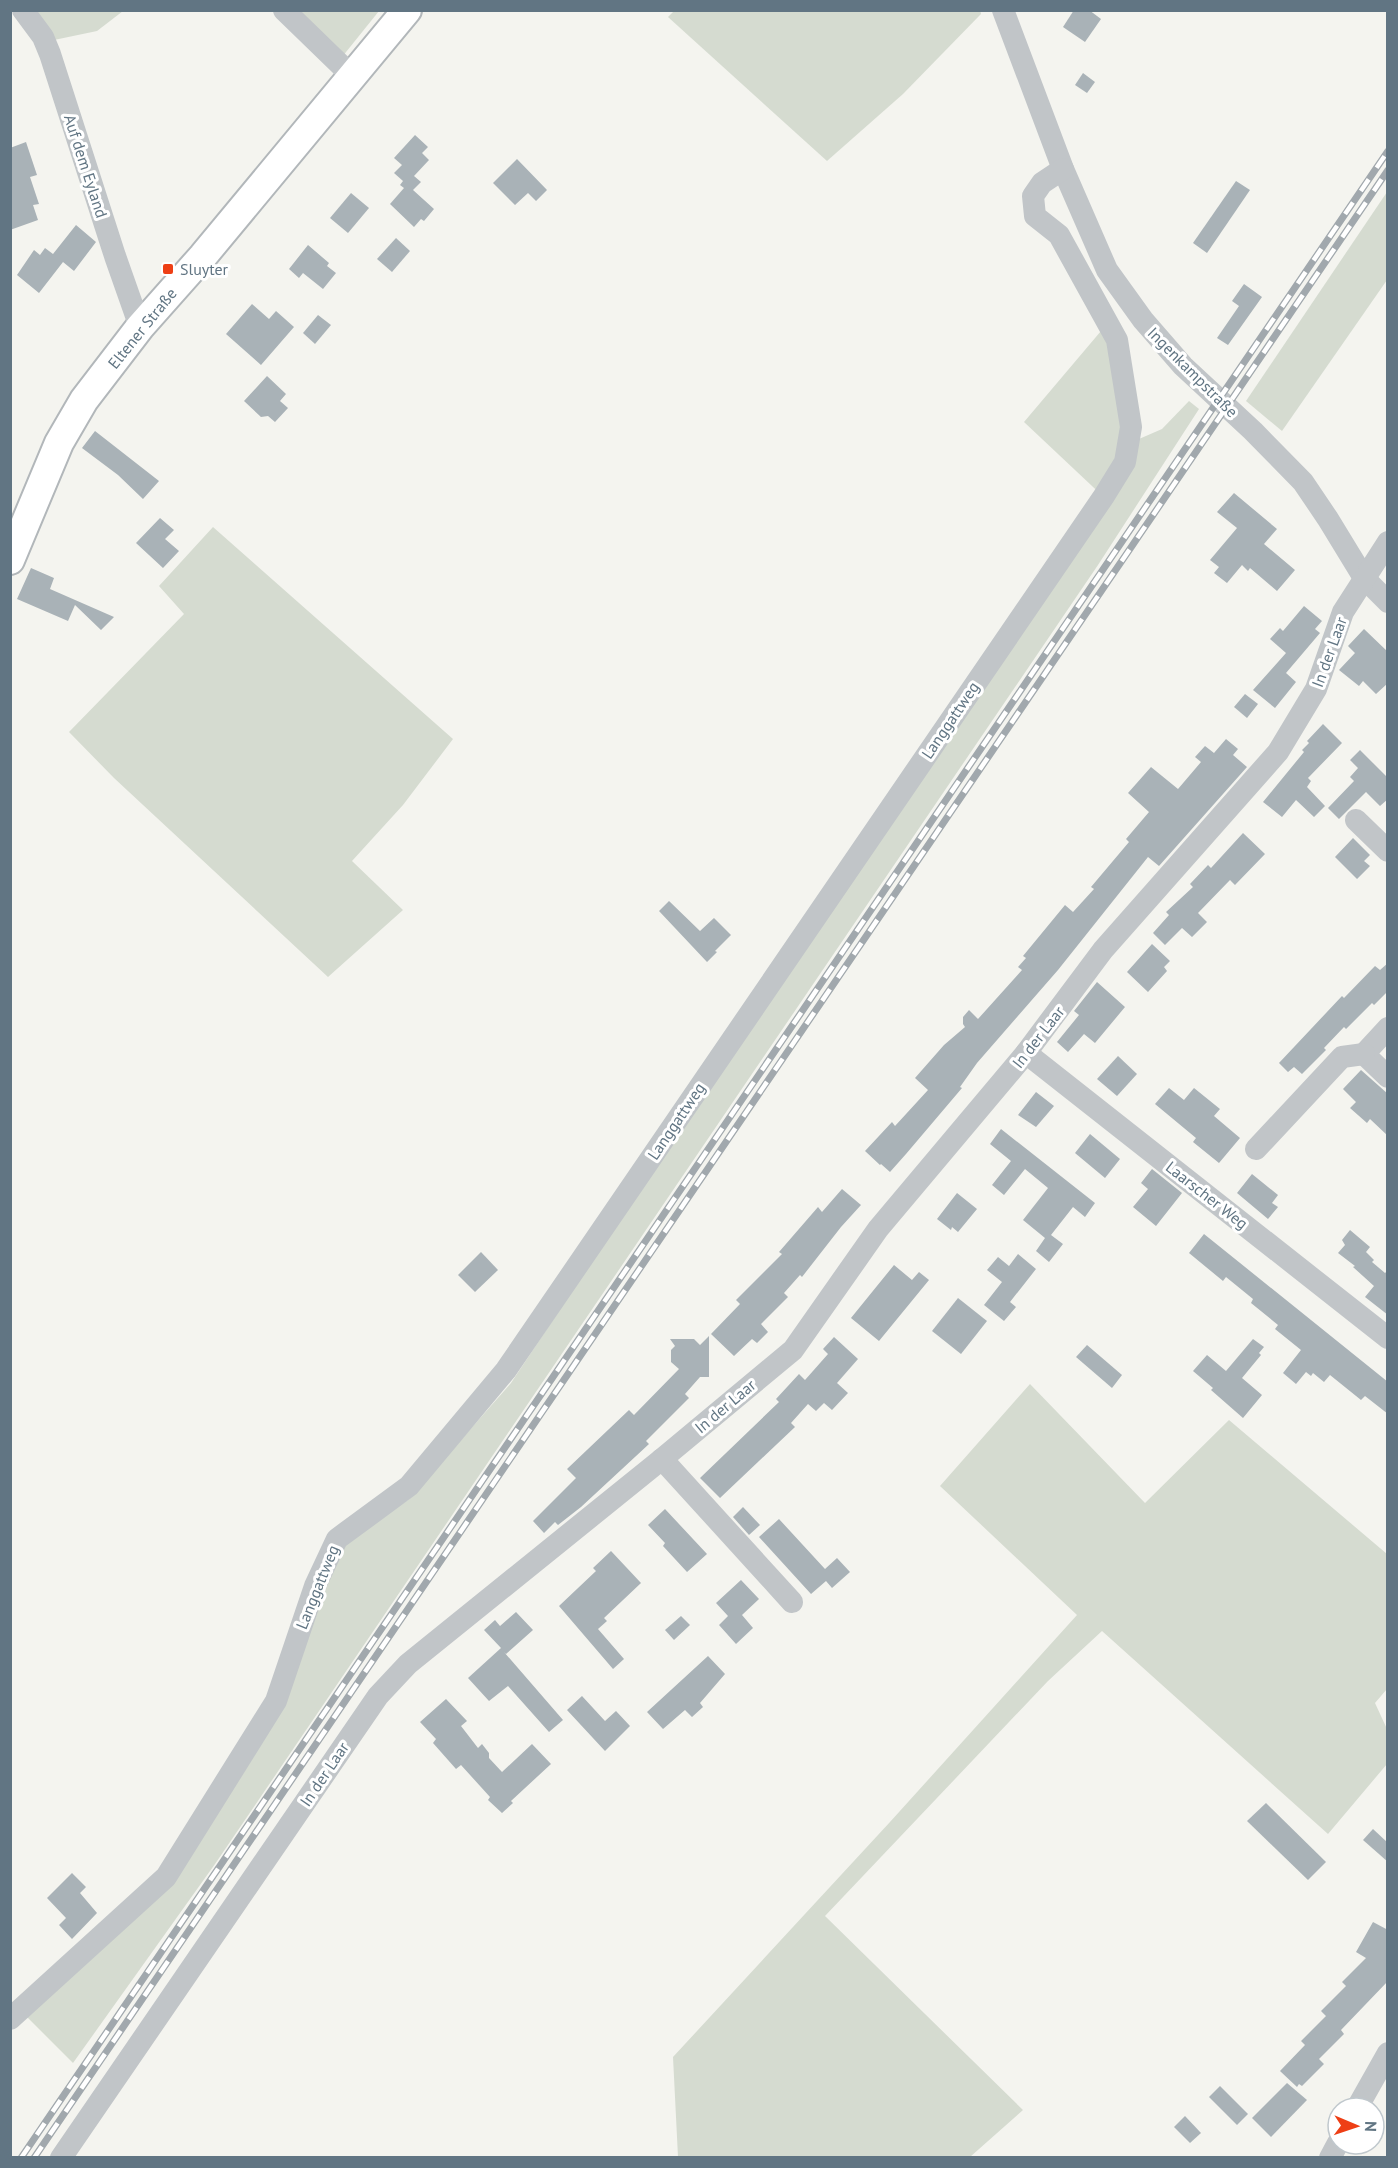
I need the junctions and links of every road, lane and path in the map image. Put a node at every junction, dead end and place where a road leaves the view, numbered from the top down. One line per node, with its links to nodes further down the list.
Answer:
1 (23, 10): 7 (street, Auf dem Eyland)
2 (284, 10): 5 (street)
3 (407, 10): 5 (main road, Eltener Straße)
4 (1003, 10): 6 (street, Ingenkampstraße)
5 (352, 76): 7 (main road, Eltener Straße)
6 (1063, 168): 10 (street, Ingenkampstraße); 22 (street, Langgattweg)
7 (141, 327): 9 (main road, Eltener Straße)
8 (1388, 542): 10 (street)
9 (10, 560)
10 (1364, 578): 11 (street, Ingenkampstraße); 15 (street, In der Laar)
11 (1388, 602)
12 (1356, 820): 13 (street)
13 (1388, 851)
14 (1388, 1028): 16 (street)
15 (1026, 1053): 19 (street, Laarscher Weg); 20 (street, In der Laar)
16 (1364, 1054): 17 (street); 18 (street)
17 (1388, 1077)
18 (1256, 1149)
19 (1388, 1338)
20 (662, 1459): 21 (street); 25 (street, In der Laar)
21 (792, 1602)
22 (10, 2019)
23 (1388, 2053): 24 (street)
24 (1364, 2096)
25 (61, 2157)

